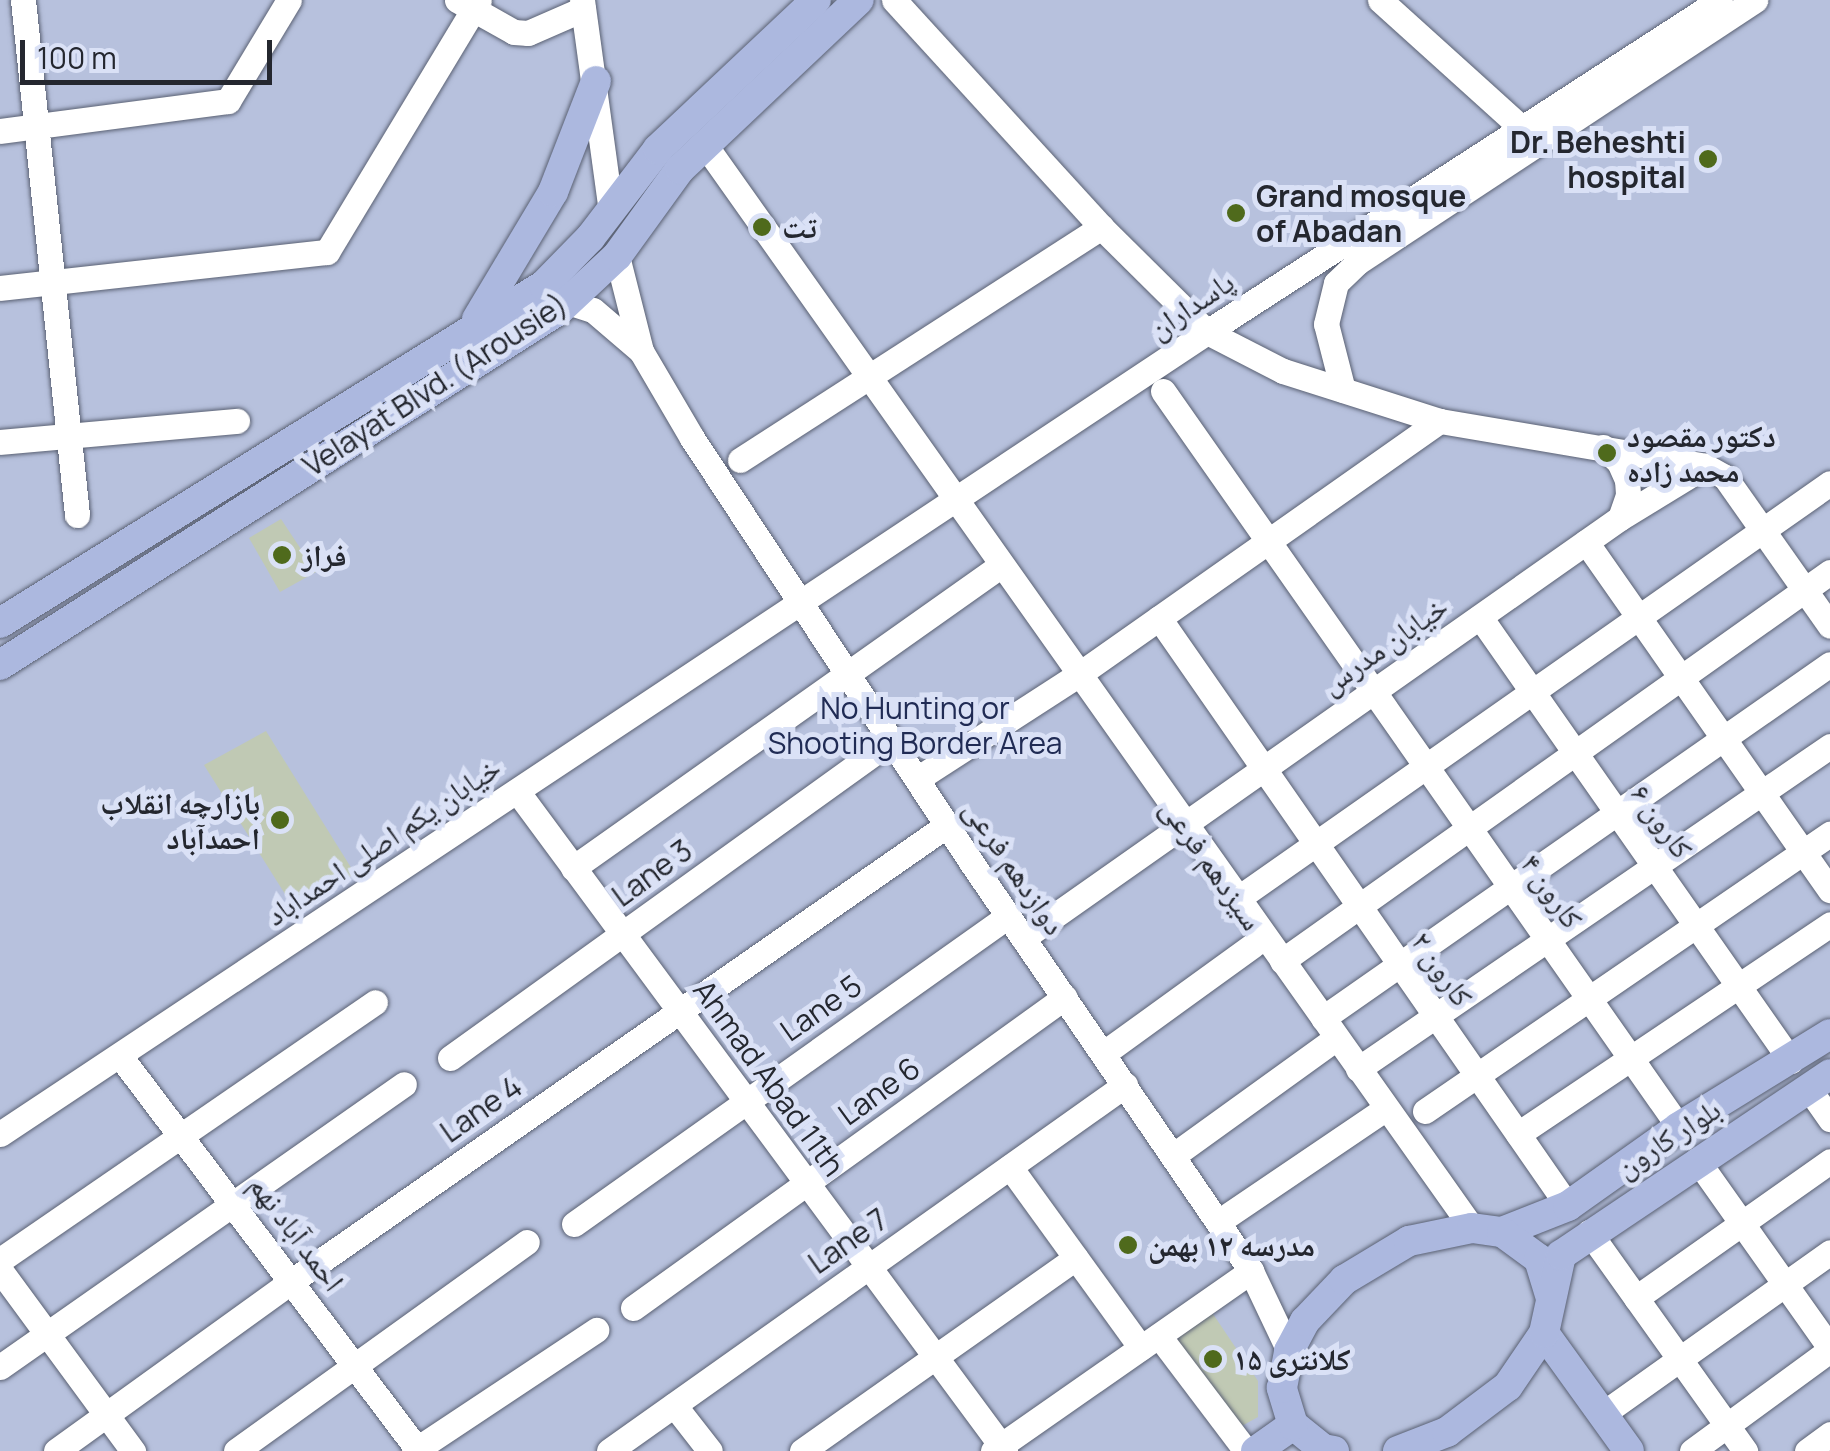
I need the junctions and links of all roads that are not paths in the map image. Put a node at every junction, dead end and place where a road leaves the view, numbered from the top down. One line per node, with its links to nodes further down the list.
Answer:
1 (23, 0): 13 (street)
2 (289, 0): 13 (street)
3 (816, 0): 17 (main road, Velayat Blvd. (Arousie))
4 (859, 0): 16 (main road, Velayat Blvd. (Arousie))
5 (894, 0): 18 (street)
6 (1720, 0): 14 (street, پاسداران)
7 (1755, 0): 27 (street)
8 (1388, 2): 14 (street)
9 (470, 3): 11 (street); 20 (street)
10 (582, 4): 11 (street); 12 (street)
11 (557, 11)
12 (596, 82): 17 (street); 23 (main road)
13 (37, 128): 15 (street); 20 (street)
14 (1523, 129): 24 (street, پاسداران)
15 (0, 131)
16 (705, 146): 19 (main road, Velayat Blvd. (Arousie)); 26 (street, سیزدهم فرعی)
17 (611, 212): 19 (main road); 23 (main road, Velayat Blvd. (Arousie))
18 (1100, 227): 24 (street); 26 (street)
19 (617, 256): 22 (main road, Velayat Blvd. (Arousie)); 25 (street, دوازدهم فرعی)
20 (53, 283): 21 (street); 31 (street)
21 (0, 288)
22 (568, 302): 25 (street); 33 (main road, Velayat Blvd. (Arousie))
23 (471, 328): 33 (main road, Velayat Blvd. (Arousie))
24 (1208, 332): 27 (street); 40 (street, پاسداران)
25 (641, 351): 49 (street, دوازدهم فرعی)
26 (867, 377): 36 (street); 40 (street, سیزدهم فرعی)
27 (1343, 390): 29 (street)
28 (1162, 391): 44 (street, کارون ۴)
29 (1440, 420): 34 (street); 44 (street)
30 (238, 421): 31 (street)
31 (69, 436): 32 (street); 41 (street)
32 (0, 442)
33 (320, 442): 35 (main road, Velayat Blvd. (Arousie)); 39 (main road, Velayat Blvd. (Arousie))
34 (1603, 447): 37 (street); 42 (street)
35 (263, 459): 39 (main road); 53 (main road, Velayat Blvd. (Arousie))
36 (740, 460)
37 (1705, 466): 42 (street, خیابان مدرس); 43 (street)
38 (1830, 483): 43 (street)
39 (278, 486): 56 (main road, Velayat Blvd. (Arousie))
40 (953, 501): 46 (street, سیزدهم فرعی); 49 (street, پاسداران)
41 (78, 515)
42 (1620, 518): 45 (street, خیابان مدرس)
43 (1763, 531): 48 (street); 52 (street)
44 (1268, 542): 51 (street); 60 (street, کارون ۴)
45 (1586, 542): 50 (street, خیابان مدرس); 52 (street)
46 (1000, 566): 57 (street); 58 (street, سیزدهم فرعی)
47 (1830, 572): 48 (street)
48 (1806, 591): 54 (street); 59 (street)
49 (801, 600): 57 (street, دوازدهم فرعی); 69 (street, خیابان یکم اصلی احمداباد)
50 (1480, 617): 60 (street, خیابان مدرس); 61 (street, کارون ۶)
51 (1159, 618): 58 (street); 67 (street, کارون ۲)
52 (1639, 618): 59 (street); 61 (street)
53 (0, 623)
54 (1830, 626)
55 (1830, 664): 62 (street)
56 (0, 665)
57 (848, 672): 63 (street, دوازدهم فرعی); 79 (street)
58 (1078, 675): 68 (street); 73 (street, سیزدهم فرعی)
59 (1682, 679): 62 (street); 65 (street)
60 (1373, 692): 66 (street, کارون ۴); 67 (street, خیابان مدرس)
61 (1532, 692): 65 (street, کارون ۶); 66 (street)
62 (1724, 738): 70 (street); 71 (street)
63 (892, 740): 68 (street, دوازدهم فرعی); 87 (street, Lane 3)
64 (1830, 746): 70 (street)
65 (1575, 754): 71 (street, کارون ۶); 74 (street)
66 (1426, 767): 74 (street, کارون ۴); 76 (street)
67 (1263, 769): 73 (street, خیابان مدرس); 76 (street, کارون ۲)
68 (918, 779): 72 (street, دوازدهم فرعی)
69 (517, 792): 79 (street, Ahmad Abad 11th); 102 (street, خیابان یکم اصلی احمداباد)
70 (1762, 792): 77 (street); 78 (street)
71 (1617, 813): 78 (street, کارون ۶); 80 (street)
72 (947, 824): 84 (street, دوازدهم فرعی); 97 (street, Lane 4)
73 (1184, 825): 82 (street, سیزدهم فرعی); 89 (street, خیابان مدرس)
74 (1469, 829): 80 (street, کارون ۴); 83 (street)
75 (1830, 834): 77 (street)
76 (1315, 844): 82 (street); 83 (street, کارون ۲)
77 (1804, 852): 81 (street); 86 (street)
78 (1654, 866): 86 (street, کارون ۶); 90 (street)
79 (573, 868): 87 (street, Ahmad Abad 11th)
80 (1510, 887): 90 (street, کارون ۴); 92 (street)
81 (1830, 890)
82 (1237, 898): 88 (street, سیزدهم فرعی)
83 (1359, 906): 91 (street); 92 (street, کارون ۲)
84 (1008, 916): 89 (street, دوازدهم فرعی); 111 (street, Lane 5)
85 (1830, 924): 93 (street)
86 (1696, 926): 93 (street, کارون ۶); 95 (street)
87 (622, 934): 97 (street, Ahmad Abad 11th); 103 (street, Lane 3)
88 (1264, 937): 91 (street, سیزدهم فرعی); 101 (street)
89 (1023, 938): 94 (street, دوازدهم فرعی)
90 (1547, 940): 95 (street, کارون ۴); 98 (street)
91 (1282, 961): 99 (street, سیزدهم فرعی)
92 (1400, 964): 98 (street, کارون ۲); 99 (street)
93 (1738, 986): 104 (street); 105 (street, کارون ۶)
94 (1065, 997): 101 (street, دوازدهم فرعی); 123 (street, Lane 6)
95 (1589, 999): 104 (street, کارون ۴); 107 (street)
96 (375, 1002): 118 (street)
97 (679, 1011): 111 (street, Ahmad Abad 11th); 139 (street, Lane 4)
98 (1436, 1016): 106 (street); 107 (street, کارون ۲)
99 (1329, 1028): 106 (street, سیزدهم فرعی); 119 (street)
100 (1830, 1034): 105 (main road, بلوار کارون)
101 (1104, 1053): 110 (street, دوازدهم فرعی)
102 (120, 1056): 116 (street, خیابان یکم اصلی احمداباد); 118 (street, احمد آباد نهم)
103 (450, 1058)
104 (1630, 1058): 115 (street, کارون ۴); 117 (street)
105 (1791, 1062): 115 (main road, بلوار کارون)
106 (1358, 1069): 112 (street, سیزدهم فرعی)
107 (1477, 1076): 113 (street); 117 (street, کارون ۲)
108 (1819, 1081): 114 (street); 120 (main road, بلوار کارون)
109 (404, 1084): 124 (street)
110 (1126, 1085): 119 (street, دوازدهم فرعی); 122 (street, Lane 7)
111 (746, 1102): 123 (street, Ahmad Abad 11th); 127 (street, Lane 5)
112 (1386, 1109): 126 (street); 129 (street, سیزدهم فرعی)
113 (1425, 1112)
114 (1830, 1119)
115 (1679, 1127): 125 (main road, بلوار کارون)
116 (0, 1134)
117 (1518, 1134): 125 (street, کارون ۲)
118 (182, 1135): 124 (street, احمد آباد نهم); 135 (street)
119 (1174, 1155): 126 (street, دوازدهم فرعی)
120 (1697, 1160): 128 (street); 131 (main road, بلوار کارون)
121 (1830, 1161): 128 (street)
122 (1010, 1167): 134 (street); 136 (street, Lane 7)
123 (806, 1183): 136 (street, Ahmad Abad 11th); 143 (street, Lane 6)
124 (234, 1203): 139 (street, احمد آباد نهم); 146 (street)
125 (1568, 1206): 130 (main road, بلوار کارون)
126 (1218, 1222): 138 (street, دوازدهم فرعی)
127 (574, 1224)
128 (1742, 1224): 140 (street); 142 (street)
129 (1472, 1228): 130 (main road); 149 (main road)
130 (1502, 1232): 141 (main road)
131 (1589, 1232): 141 (main road, بلوار کارون); 142 (street)
132 (527, 1242): 152 (street)
133 (1830, 1252): 140 (street)
134 (1076, 1258): 147 (street); 150 (street)
135 (0, 1260)
136 (868, 1267): 150 (street, Ahmad Abad 11th); 154 (street, Lane 7)
137 (0, 1270): 146 (street)
138 (1250, 1272): 147 (street); 149 (street, دوازدهم فرعی)
139 (292, 1281): 152 (street, احمد آباد نهم); 155 (street, Lane 4)
140 (1785, 1284): 148 (street); 151 (street)
141 (1550, 1296): 145 (main road, بلوار کارون)
142 (1636, 1298): 151 (street)
143 (633, 1308)
144 (596, 1330): 161 (street)
145 (1544, 1333): 156 (main road); 171 (main road)
146 (48, 1334): 153 (street); 155 (street)
147 (1150, 1342): 160 (street); 168 (street)
148 (1830, 1349): 158 (street)
149 (1289, 1351): 157 (main road)
150 (935, 1357): 160 (street, Ahmad Abad 11th); 167 (street)
151 (1680, 1359): 156 (street); 158 (street)
152 (355, 1366): 161 (street, احمد آباد نهم); 164 (street)
153 (0, 1367)
154 (674, 1405): 165 (street, Lane 7); 166 (street)
155 (106, 1414): 162 (street, Lane 4); 163 (street)
156 (1600, 1416): 172 (main road)
157 (1293, 1425): 169 (main road); 170 (main road)
158 (1727, 1426): 173 (street); 174 (street)
159 (1830, 1434): 175 (street)
160 (1000, 1449)
161 (417, 1450)
162 (56, 1451)
163 (132, 1451)
164 (236, 1451)
165 (609, 1451)
166 (710, 1451)
167 (802, 1451)
168 (1246, 1451)
169 (1256, 1451)
170 (1334, 1451)
171 (1398, 1451)
172 (1629, 1451)
173 (1692, 1451)
174 (1746, 1451)
175 (1807, 1451)

